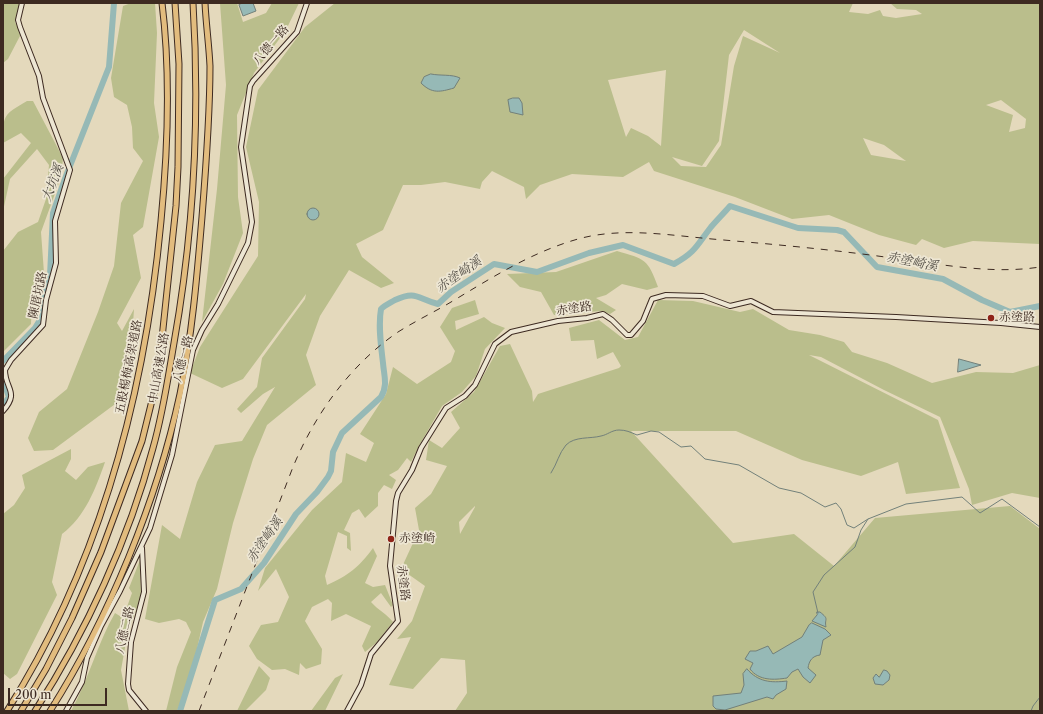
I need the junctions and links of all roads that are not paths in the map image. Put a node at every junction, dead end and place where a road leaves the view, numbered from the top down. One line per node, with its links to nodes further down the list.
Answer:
1 (22, 3): 8 (street, 陳厝坑路)
2 (162, 3): 10 (highway, 五股楊梅高架道路)
3 (175, 3): 11 (highway, 中山高速公路)
4 (193, 3): 12 (highway, 中山高速公路)
5 (205, 3): 13 (highway)
6 (307, 3): 9 (street, 八德一路)
7 (1040, 327): 16 (street, 赤塗路)
8 (3, 411)
9 (142, 547): 14 (street, 八德一路); 15 (street, 八德二路)
10 (7, 711)
11 (21, 711)
12 (35, 711)
13 (50, 711)
14 (66, 711)
15 (146, 711)
16 (347, 711)

